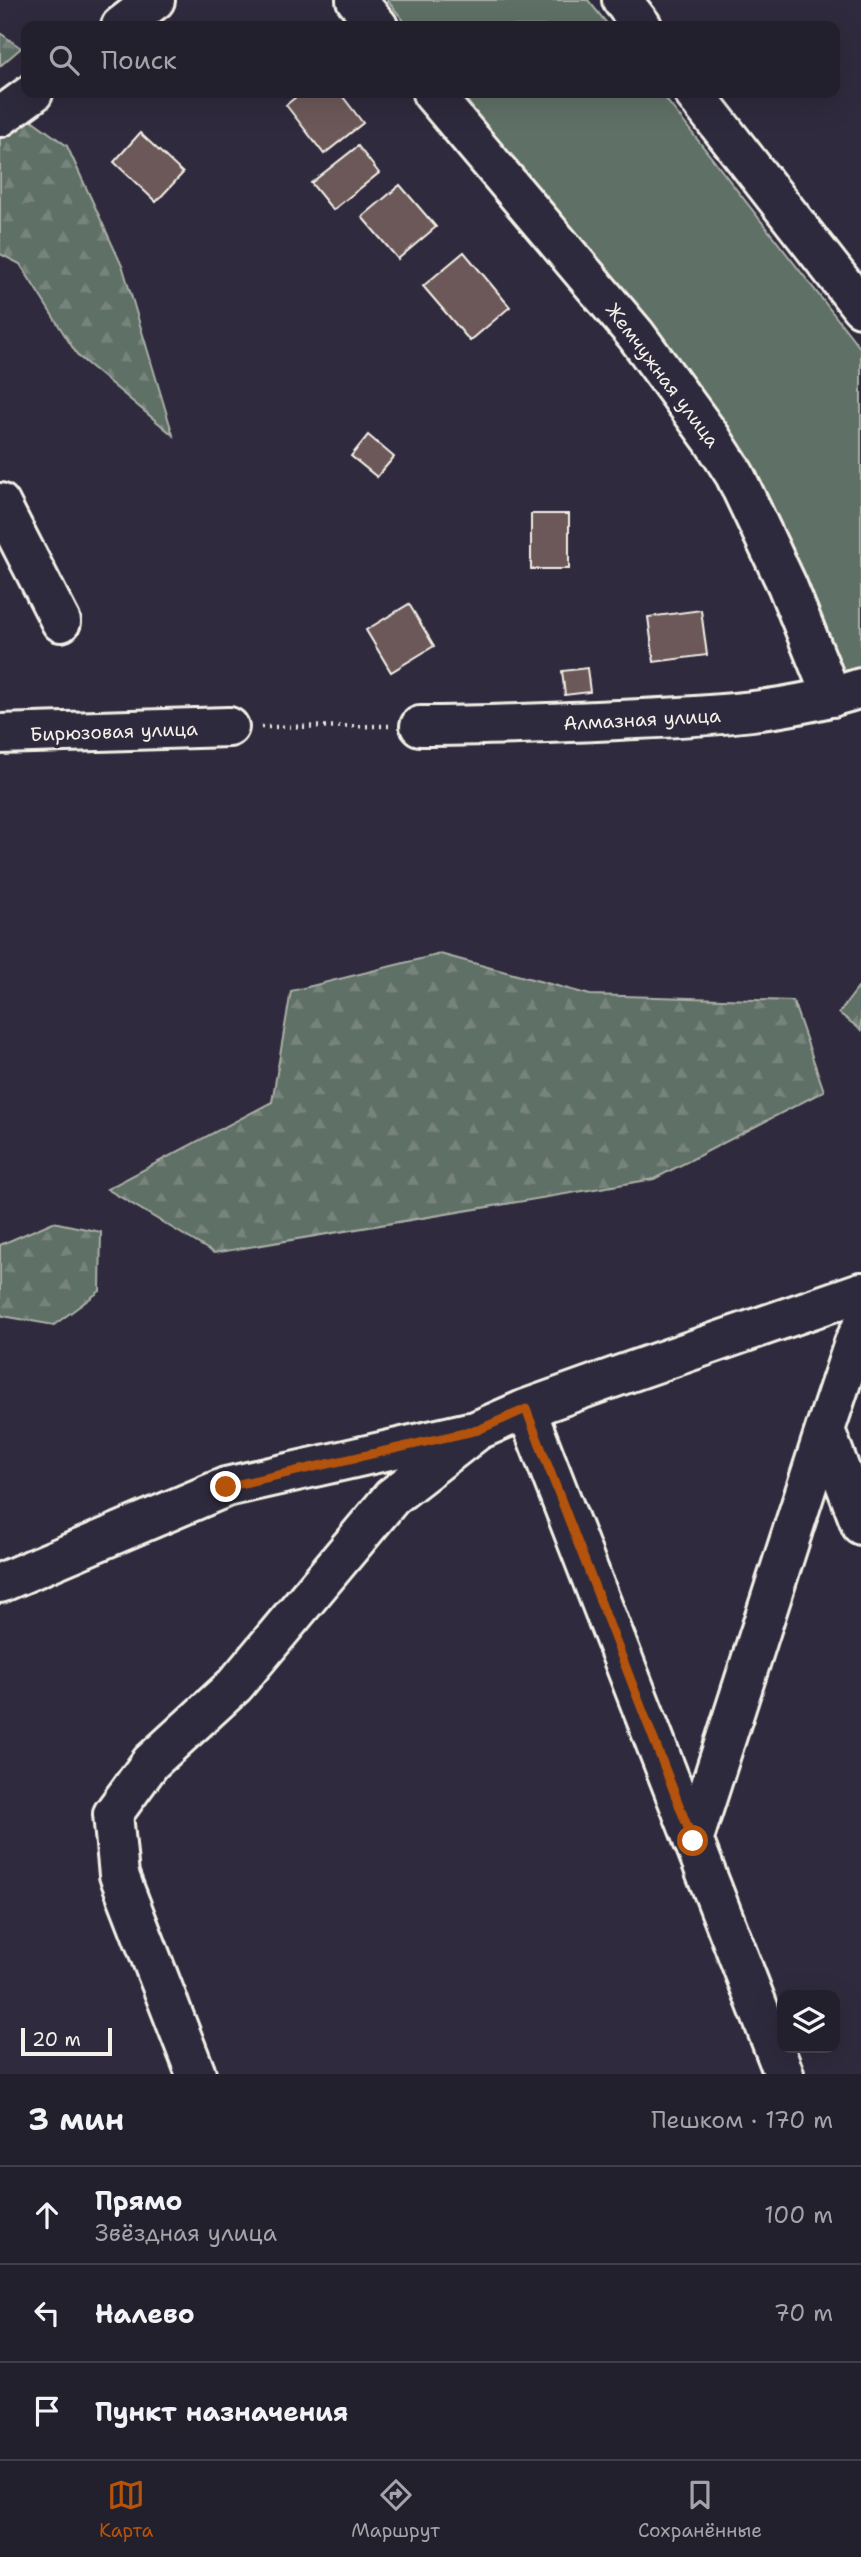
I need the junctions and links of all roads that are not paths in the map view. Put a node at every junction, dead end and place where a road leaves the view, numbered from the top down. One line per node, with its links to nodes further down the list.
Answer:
1 (155, 0): 4 (street)
2 (356, 0): 5 (street)
3 (622, 0): 6 (street)
4 (128, 21)
5 (374, 21)
6 (638, 21)
7 (26, 98): 10 (street)
8 (436, 98): 14 (street, Жемчужная улица)
9 (698, 98): 11 (street)
10 (0, 117)
11 (861, 307)
12 (0, 503): 13 (street)
13 (61, 622)
14 (846, 692): 15 (street, Алмазная улица)
15 (420, 726)
16 (229, 727): 17 (street, Бирюзовая улица)
17 (0, 734)
18 (861, 1292): 20 (street)
19 (861, 1329): 22 (street)
20 (526, 1409): 21 (street); 25 (street)
21 (478, 1430): 24 (street); 26 (street)
22 (824, 1430): 23 (street); 25 (street)
23 (861, 1525)
24 (0, 1583)
25 (693, 1841): 27 (street)
26 (191, 2062)
27 (784, 2074)

